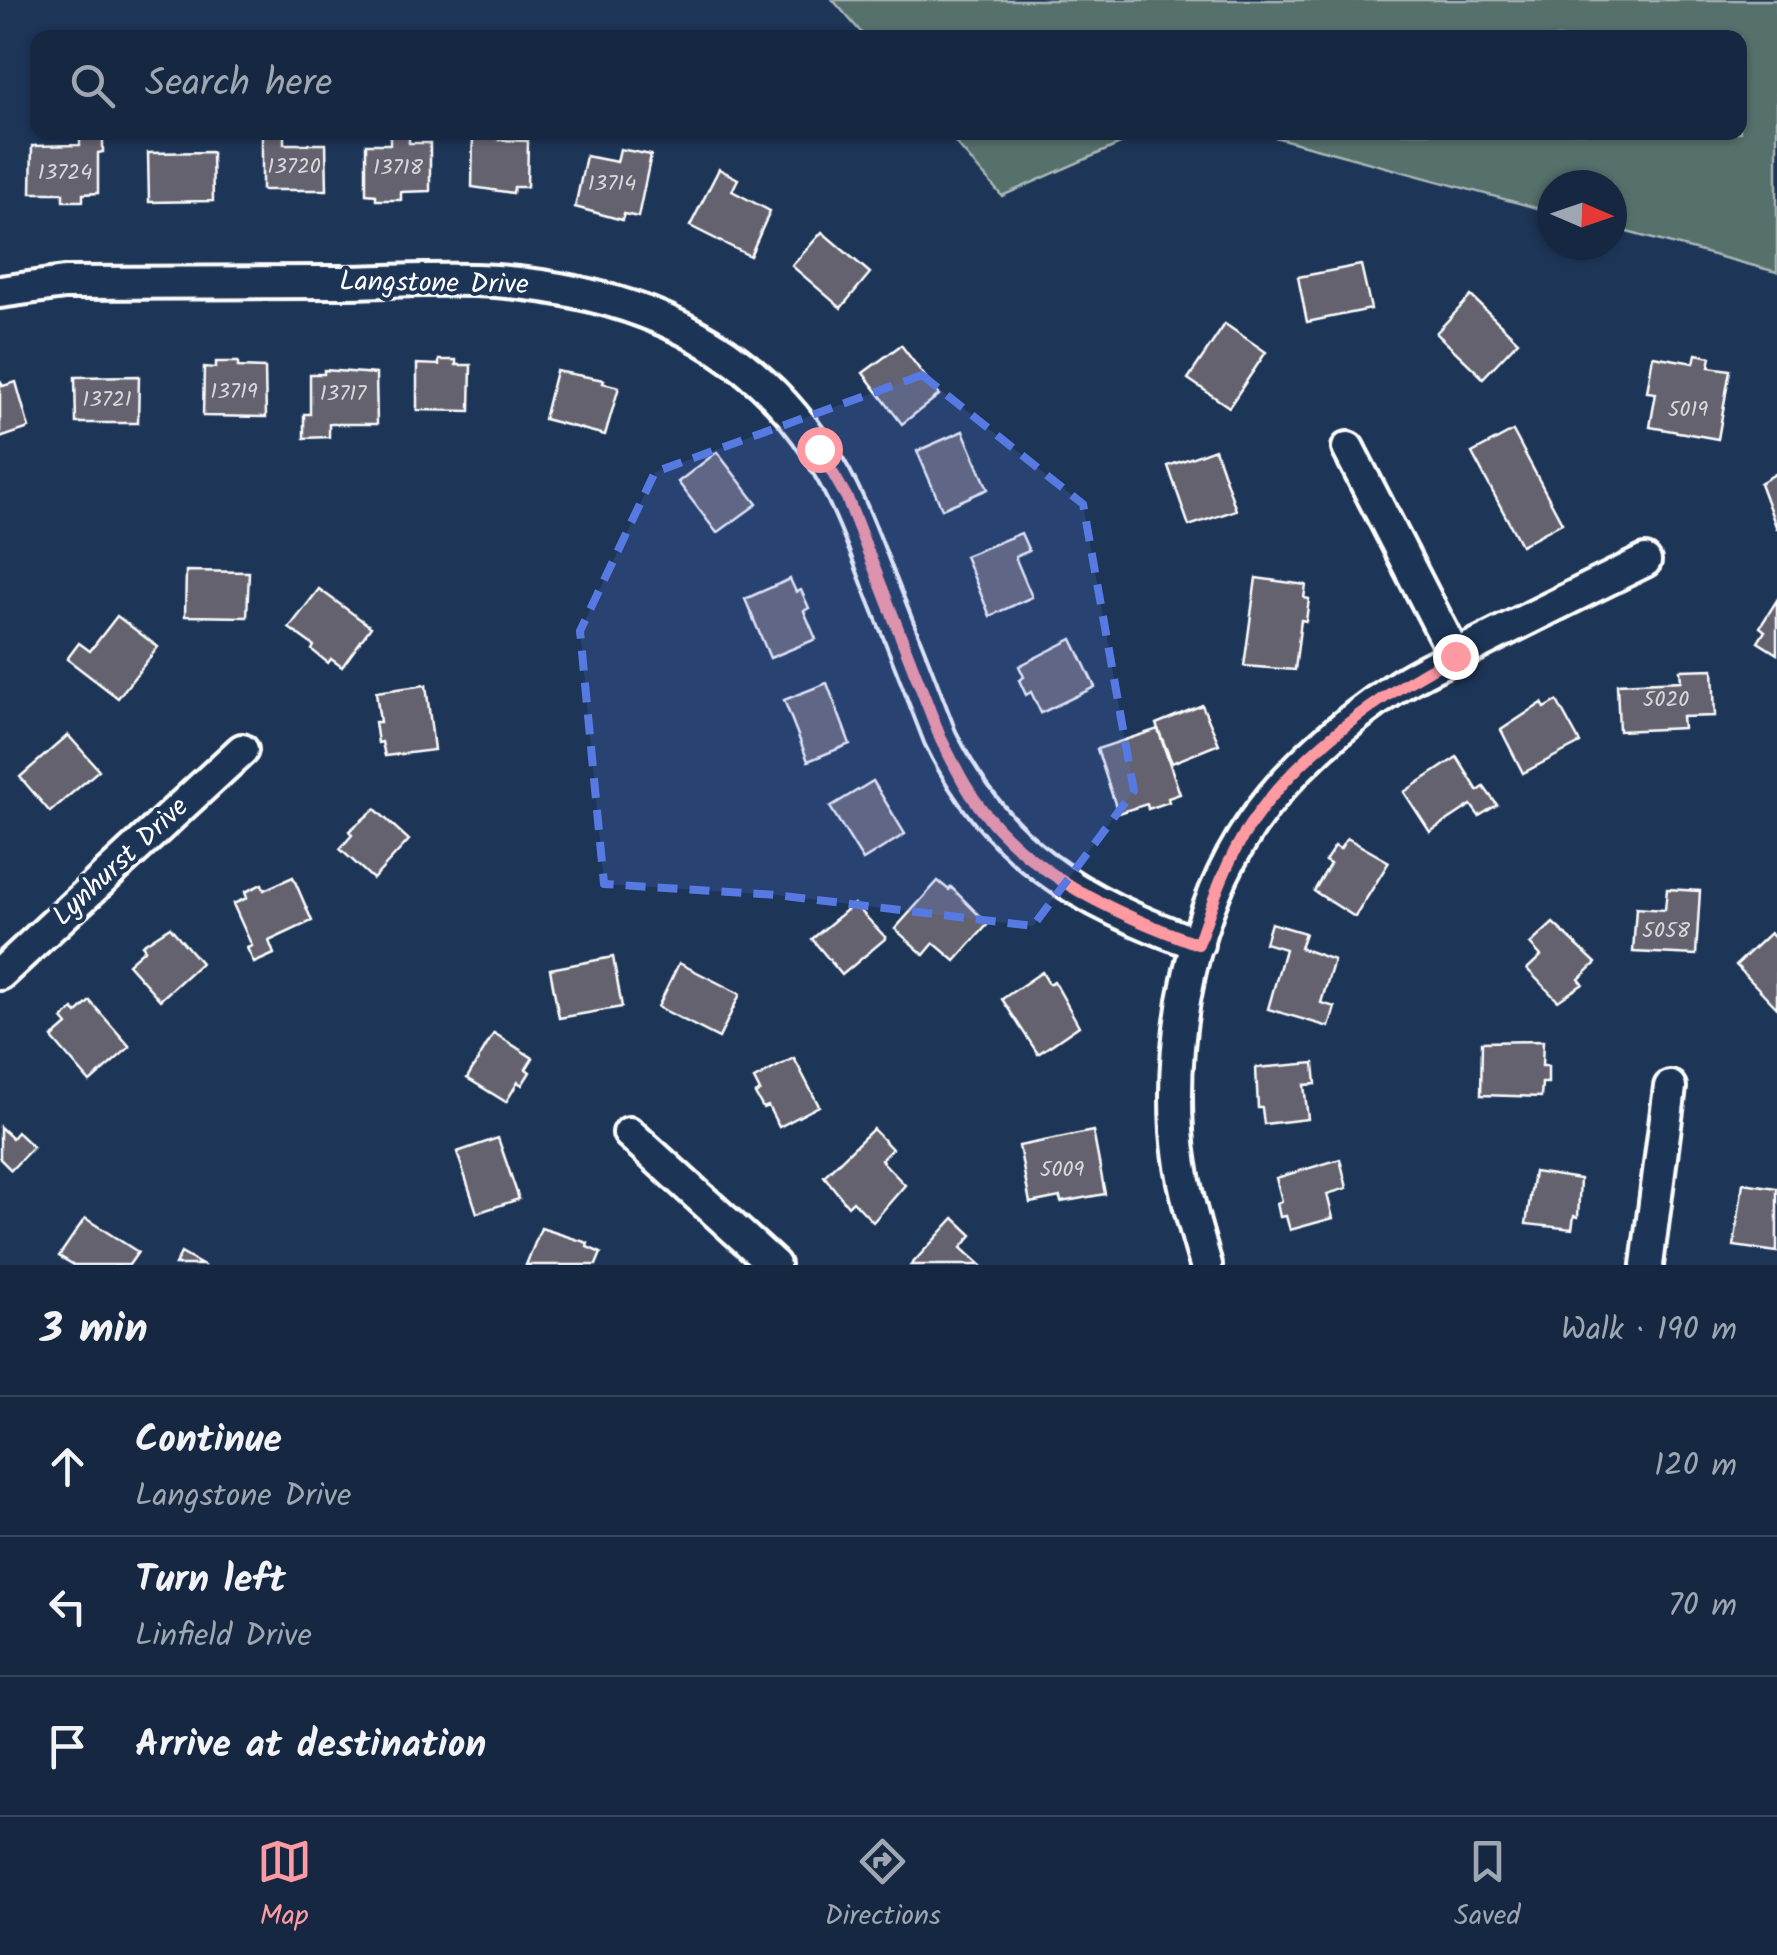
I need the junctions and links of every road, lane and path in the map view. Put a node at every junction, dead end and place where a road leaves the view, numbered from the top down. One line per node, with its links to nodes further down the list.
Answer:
1 (0, 292): 6 (street, Langstone Drive)
2 (1348, 448): 4 (street)
3 (1645, 561): 4 (street)
4 (1455, 656): 6 (street)
5 (242, 750): 7 (street, Lynhurst Drive)
6 (1198, 944): 11 (street)
7 (0, 974)
8 (1670, 1087): 12 (street)
9 (629, 1133): 10 (street)
10 (774, 1265)
11 (1206, 1265)
12 (1647, 1265)

